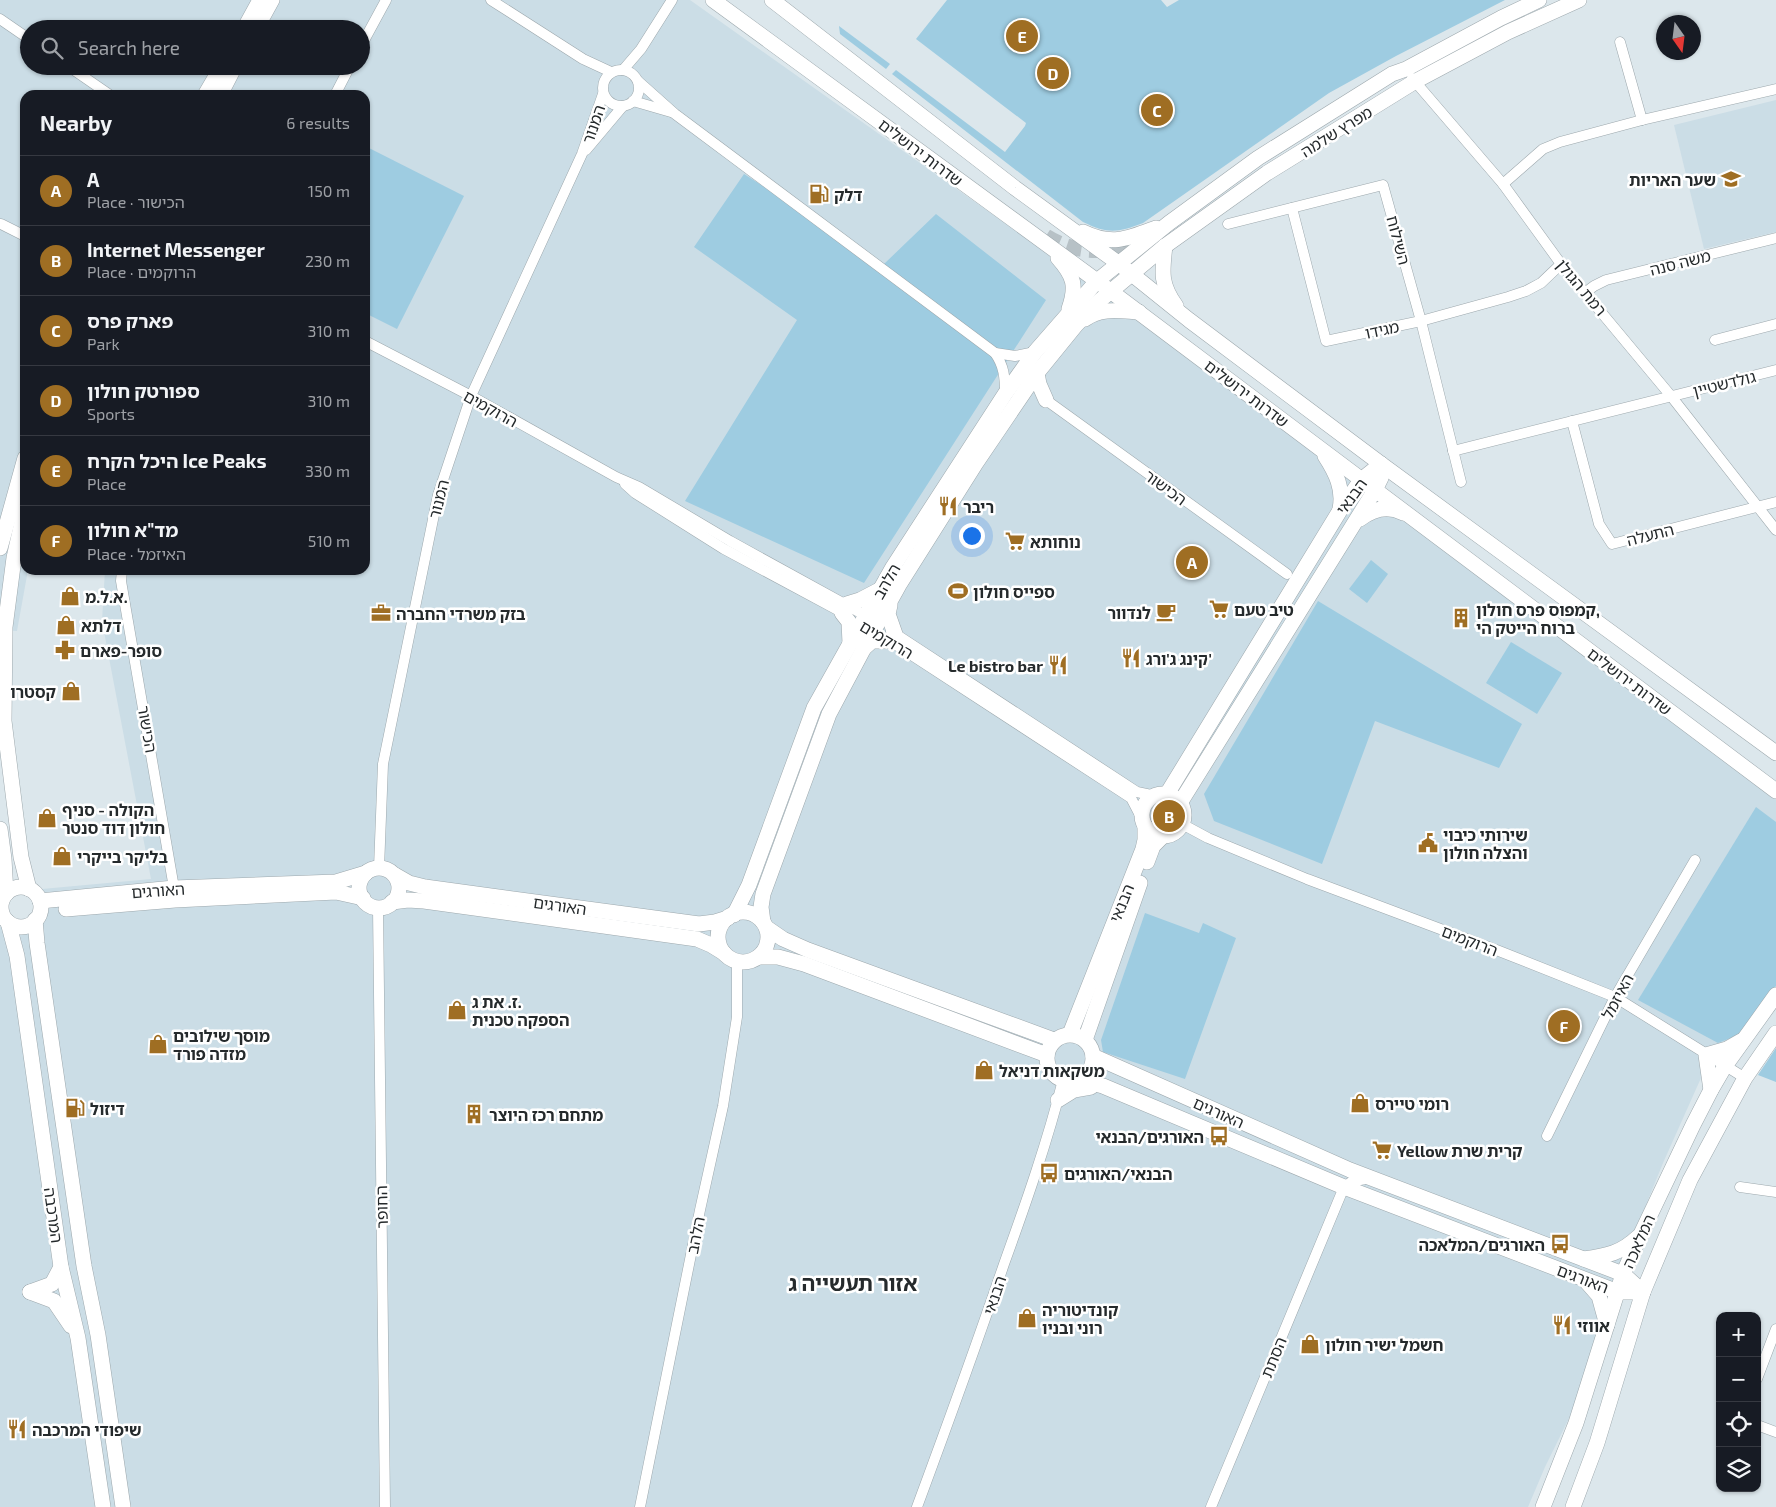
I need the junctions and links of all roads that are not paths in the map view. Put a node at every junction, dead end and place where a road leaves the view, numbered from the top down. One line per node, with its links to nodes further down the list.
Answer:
1 (260, 0): 11 (street)
2 (272, 0): 12 (street)
3 (386, 0): 13 (street)
4 (491, 0): 17 (street)
5 (672, 0): 16 (street)
6 (713, 0): 47 (street, שדרות ירושלים)
7 (772, 0): 42 (street, שדרות ירושלים)
8 (1539, 0): 18 (street, מפרץ שלמה)
9 (1579, 0): 27 (street, מפרץ שלמה)
10 (0, 19): 14 (street)
11 (249, 20)
12 (261, 20)
13 (370, 29)
14 (20, 33)
15 (1620, 42): 37 (street)
16 (642, 49): 19 (street); 25 (street)
17 (583, 59): 20 (street); 26 (street)
18 (1406, 69): 27 (street, רמת הגולן); 45 (street, מפרץ שלמה)
19 (623, 70): 20 (street); 25 (street)
20 (611, 72): 26 (street)
21 (81, 75): 29 (street)
22 (217, 75): 30 (street)
23 (230, 75): 31 (street)
24 (345, 75): 32 (street)
25 (637, 79): 34 (street); 36 (street)
26 (603, 82): 33 (street)
27 (1414, 82): 38 (street, מפרץ שלמה); 40 (street, רמת הגולן)
28 (1776, 89): 37 (street)
29 (103, 90)
30 (208, 90)
31 (223, 90)
32 (338, 90)
33 (603, 94): 35 (street); 39 (street, המנור)
34 (634, 101): 35 (street); 36 (street)
35 (623, 106): 39 (street, המנור)
36 (675, 114): 64 (street)
37 (1642, 120): 40 (street)
38 (1332, 133): 45 (street); 49 (street, מפרץ שלמה)
39 (582, 154): 67 (street, המנור)
40 (1502, 184): 51 (street, רמת הגולן)
41 (1292, 208): 44 (street, השילוח); 59 (street, מגידו); 59 (street, השילוח)
42 (1056, 219): 45 (street); 50 (street, שדרות ירושלים)
43 (1, 224): 46 (street)
44 (1228, 224)
45 (1169, 227): 50 (street, מפרץ שלמה)
46 (20, 234)
47 (1038, 235): 53 (street, שדרות ירושלים); 57 (street)
48 (1776, 238): 55 (street, משה סנה)
49 (1165, 246): 52 (street, מפרץ שלמה); 58 (street)
50 (1118, 263): 52 (street, שדרות ירושלים); 53 (street, מפרץ שלמה)
51 (1562, 264): 55 (street, רמת הגולן); 59 (street, מגידו)
52 (1131, 274): 54 (street, מפרץ שלמה); 58 (street, שדרות ירושלים)
53 (1097, 281): 54 (street, שדרות ירושלים); 57 (street, הלהב)
54 (1111, 292): 56 (street, שדרות ירושלים); 57 (street, הלהב)
55 (1586, 292): 68 (street, רמת הגולן)
56 (1139, 312): 57 (street); 72 (street, שדרות ירושלים)
57 (1072, 319): 63 (street, הלהב); 66 (street, הלהב)
58 (1189, 320): 74 (street, שדרות ירושלים)
59 (1421, 321): 73 (street, השילוח)
60 (1776, 324): 61 (street)
61 (1715, 340)
62 (370, 344): 67 (street, הרוקמים)
63 (1035, 352): 64 (street); 69 (street, הלהב)
64 (995, 353): 69 (street)
65 (1776, 370): 68 (street, גולדשטיין)
66 (1037, 373): 69 (street, הלהב); 70 (street)
67 (471, 396): 92 (street, הרוקמים); 105 (street, המנור)
68 (1671, 396): 71 (street); 80 (street, רמת הגולן)
69 (1011, 398): 70 (street); 91 (street, הלהב)
70 (1046, 400): 88 (street, הכישור)
71 (1572, 421): 73 (street); 80 (street, התעלה)
72 (1319, 447): 76 (street, שדרות ירושלים); 81 (street)
73 (1453, 451): 77 (street, השילוח)
74 (1381, 464): 76 (street, הבנאי); 78 (street, הבנאי); 96 (street, שדרות ירושלים)
75 (20, 476): 86 (street)
76 (1361, 480): 78 (street, שדרות ירושלים); 81 (street, הבנאי)
77 (1462, 482)
78 (1376, 490): 82 (street, שדרות ירושלים); 83 (street, הבנאי)
79 (1776, 502): 80 (street)
80 (1756, 507): 84 (street, רמת הגולן)
81 (1339, 512): 87 (street, הבנאי)
82 (1410, 516): 83 (street); 97 (street, שדרות ירושלים)
83 (1355, 523): 99 (street, הבנאי)
84 (1776, 530)
85 (20, 531): 110 (street, המרכבה)
86 (0, 548)
87 (1304, 570): 88 (street); 90 (street, הבנאי)
88 (1287, 574): 90 (street)
89 (122, 575): 107 (street, הכישור)
90 (1290, 592): 98 (street, הבנאי)
91 (886, 593): 92 (street); 93 (street, הלהב); 94 (street)
92 (845, 608): 93 (street, הרוקמים); 95 (street)
93 (870, 623): 94 (street, הרוקמים); 95 (street, הלהב)
94 (893, 637): 95 (street); 98 (street, הרוקמים); 100 (street, הרוקמים)
95 (857, 645): 112 (street, הלהב); 114 (street, הלהב)
96 (1776, 753)
97 (1776, 790)
98 (1163, 794): 99 (street); 100 (street)
99 (1180, 802): 101 (street)
100 (1143, 823): 103 (street); 120 (street, הבנאי)
101 (1182, 824): 103 (street); 118 (street, הרוקמים)
102 (0, 830): 108 (street)
103 (1162, 836): 123 (street, הבנאי)
104 (1695, 860): 118 (street, האיזמל)
105 (372, 870): 106 (street); 107 (street, האורגים); 109 (street)
106 (395, 875): 111 (street); 112 (street, האורגים)
107 (174, 888): 110 (street, האורגים)
108 (6, 894): 110 (street); 113 (street)
109 (363, 898): 110 (street, האורגים); 111 (street)
110 (36, 905): 113 (street); 152 (street, המרכבה)
111 (385, 905): 115 (street, האורגים); 153 (street, החופר)
112 (731, 916): 114 (street); 115 (street)
113 (8, 922): 140 (street, המרכבה)
114 (765, 925): 116 (street); 122 (street)
115 (731, 957): 116 (street); 154 (street, הלהב)
116 (758, 957): 124 (street)
117 (1776, 995): 121 (street, המלאכה)
118 (1615, 997): 125 (street, הרוקמים); 133 (street, האיזמל)
119 (1776, 1033): 128 (street, המלאכה)
120 (1070, 1034): 122 (street); 123 (street)
121 (1745, 1039): 125 (street); 127 (street, המלאכה)
122 (1054, 1040): 124 (street)
123 (1085, 1040): 126 (street)
124 (1046, 1055): 129 (street)
125 (1706, 1055): 127 (street, הרוקמים); 131 (street)
126 (1093, 1056): 129 (street); 134 (street, האורגים)
127 (1725, 1066): 128 (street, הרוקמים); 131 (street, המלאכה)
128 (1746, 1078): 144 (street, המלאכה)
129 (1071, 1080): 130 (street, האורגים); 132 (street, הבנאי)
130 (1103, 1086): 132 (street); 136 (street, האורגים)
131 (1711, 1090): 138 (street, המלאכה)
132 (1058, 1100): 155 (street, הבנאי)
133 (1547, 1136)
134 (1370, 1178): 136 (street); 139 (street, האורגים)
135 (1740, 1187): 137 (street)
136 (1351, 1189): 142 (street, האורגים); 156 (street, הסתת)
137 (1776, 1192)
138 (1641, 1234): 139 (street); 141 (street, המלאכה)
139 (1584, 1259): 141 (street, האורגים)
140 (61, 1267): 147 (street, המרכבה); 147 (street)
141 (1623, 1274): 143 (street, המלאכה); 144 (street, האורגים)
142 (1583, 1278): 143 (street, האורגים); 145 (street)
143 (1618, 1292): 144 (street, האורגים); 145 (street, המלאכה)
144 (1643, 1292): 158 (street, המלאכה)
145 (1607, 1325): 157 (street, המלאכה)
146 (1776, 1329): 148 (street)
147 (78, 1338): 151 (street, המרכבה)
148 (1761, 1368)
149 (1761, 1426): 150 (street)
150 (1776, 1432)
151 (103, 1507)
152 (123, 1507)
153 (385, 1507)
154 (640, 1507)
155 (917, 1507)
156 (1211, 1507)
157 (1543, 1507)
158 (1573, 1507)

